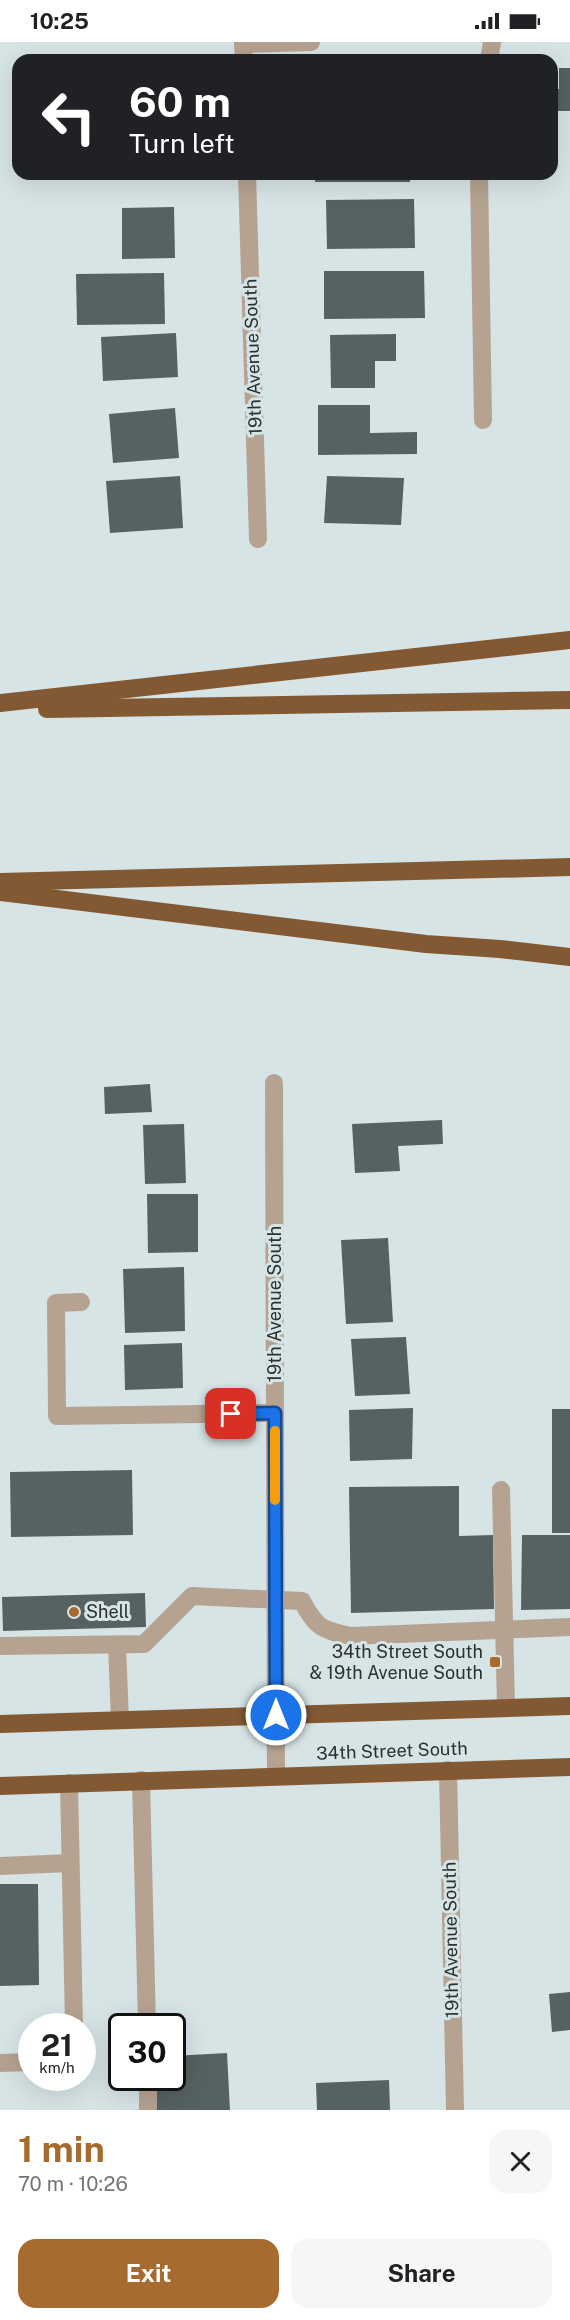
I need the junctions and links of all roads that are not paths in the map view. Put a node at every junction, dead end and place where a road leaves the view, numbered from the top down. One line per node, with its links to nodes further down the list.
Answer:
1 (311, 42): 2 (street)
2 (244, 49)
3 (247, 180): 6 (street, 19th Avenue South)
4 (479, 180): 5 (street)
5 (483, 420)
6 (258, 539)
7 (570, 640): 9 (highway)
8 (570, 700): 10 (highway)
9 (0, 703)
10 (0, 709)
11 (570, 867): 12 (highway)
12 (0, 882)
13 (0, 892): 14 (highway)
14 (570, 957)
15 (273, 1083): 17 (street, 19th Avenue South)
16 (81, 1302): 17 (street)
17 (275, 1413): 19 (street, 19th Avenue South)
18 (501, 1490): 21 (street)
19 (276, 1599): 21 (street); 22 (street); 26 (street, 19th Avenue South)
20 (570, 1626): 21 (street)
21 (506, 1629): 25 (street)
22 (117, 1645): 23 (street); 27 (street)
23 (0, 1646)
24 (570, 1706): 25 (highway)
25 (506, 1708): 26 (highway)
26 (276, 1715): 27 (highway); 31 (street, 19th Avenue South)
27 (120, 1720): 28 (highway)
28 (0, 1724)
29 (570, 1767): 30 (highway, 34th Street South)
30 (448, 1770): 31 (highway, 34th Street South); 43 (street, 19th Avenue South)
31 (276, 1776): 32 (highway, 34th Street South)
32 (141, 1780): 33 (highway, 34th Street South); 38 (street)
33 (69, 1783): 34 (highway, 34th Street South); 35 (street)
34 (0, 1786)
35 (70, 1863): 36 (street); 37 (street)
36 (0, 1866)
37 (74, 2013)
38 (147, 2013)
39 (18, 2062): 40 (street)
40 (0, 2063)
41 (148, 2091): 42 (street)
42 (148, 2110)
43 (455, 2110)

